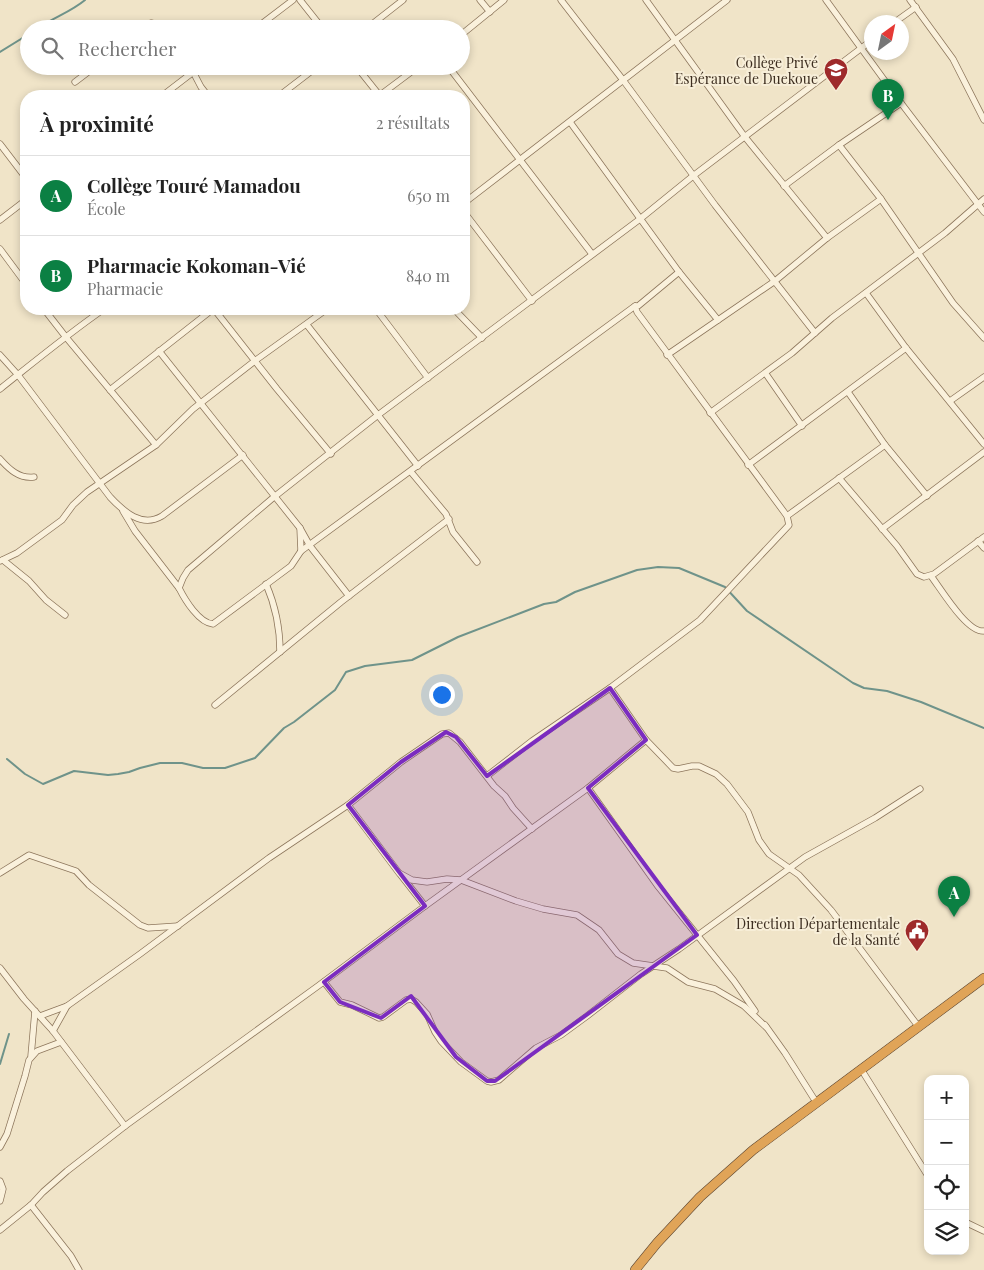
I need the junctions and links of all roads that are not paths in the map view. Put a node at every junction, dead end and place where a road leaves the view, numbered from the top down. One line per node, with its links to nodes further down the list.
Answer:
1 (293, 0): 14 (street)
2 (300, 0): 15 (street)
3 (403, 0): 16 (street)
4 (480, 0): 12 (street)
5 (504, 0): 12 (street)
6 (561, 0): 27 (street)
7 (646, 0): 18 (street)
8 (727, 0): 18 (street)
9 (826, 0): 19 (street)
10 (910, 0): 11 (street)
11 (916, 7): 13 (street); 37 (street)
12 (490, 12): 17 (street)
13 (905, 15)
14 (266, 20)
15 (316, 20)
16 (377, 20)
17 (470, 28)
18 (676, 40): 27 (street); 39 (street)
19 (862, 48): 36 (street); 39 (street)
20 (84, 75): 28 (street)
21 (185, 75): 29 (street)
22 (195, 75): 30 (street)
23 (306, 75): 31 (street)
24 (363, 75): 32 (street)
25 (407, 75): 33 (street)
26 (455, 75): 34 (street)
27 (623, 80): 38 (street); 44 (street)
28 (75, 82)
29 (169, 90)
30 (203, 90)
31 (287, 90)
32 (375, 90)
33 (388, 90)
34 (467, 90)
35 (470, 94): 42 (street)
36 (901, 103): 41 (street); 49 (street)
37 (984, 120)
38 (570, 122): 42 (street); 52 (street)
39 (745, 137): 44 (street); 45 (street)
40 (0, 144): 43 (street)
41 (839, 144): 45 (street); 47 (street)
42 (521, 160): 46 (street); 57 (street)
43 (20, 170)
44 (693, 176): 52 (street); 61 (street)
45 (784, 186): 55 (street)
46 (470, 198)
47 (881, 199): 55 (street); 58 (street)
48 (984, 199): 49 (street)
49 (978, 204): 51 (street); 58 (street)
50 (20, 205): 53 (street)
51 (984, 212)
52 (640, 219): 57 (street); 59 (street)
53 (0, 220)
54 (470, 220): 63 (street)
55 (827, 238): 61 (street)
56 (0, 249): 60 (street)
57 (592, 254): 63 (street)
58 (918, 254): 62 (street); 77 (street)
59 (679, 272): 64 (street); 72 (street)
60 (20, 276)
61 (775, 280): 72 (street); 74 (street)
62 (866, 293): 74 (street); 78 (street)
63 (532, 300): 76 (street)
64 (635, 306): 81 (street); 103 (street)
65 (49, 315): 75 (street)
66 (95, 315): 75 (street)
67 (205, 315): 79 (street)
68 (218, 315): 82 (street)
69 (320, 315): 73 (street)
70 (381, 315): 86 (street)
71 (460, 315): 76 (street)
72 (718, 320): 81 (street)
73 (307, 324): 82 (street); 93 (street)
74 (815, 333): 83 (street)
75 (65, 336): 84 (street); 88 (street)
76 (482, 338): 86 (street)
77 (984, 338)
78 (906, 348): 89 (street); 90 (street)
79 (159, 351): 88 (street); 91 (street)
80 (0, 355): 84 (street)
81 (667, 355): 92 (street)
82 (256, 360): 91 (street); 99 (street)
83 (766, 374): 92 (street); 94 (street)
84 (18, 375): 87 (street); 107 (street)
85 (984, 377): 90 (street)
86 (428, 378): 93 (street)
87 (0, 389)
88 (110, 390): 96 (street)
89 (848, 392): 94 (street); 97 (street)
90 (950, 402): 95 (street)
91 (200, 403): 96 (street); 100 (street)
92 (710, 413): 102 (street)
93 (378, 415): 99 (street); 103 (street)
94 (802, 426): 102 (street)
95 (984, 444)
96 (156, 445): 107 (street)
97 (885, 445): 106 (street); 108 (street)
98 (984, 452): 108 (street)
99 (331, 454): 109 (street)
100 (243, 455): 109 (street); 110 (street)
101 (0, 459): 105 (street)
102 (748, 465): 111 (street)
103 (418, 466): 104 (street)
104 (410, 472): 112 (street); 116 (street)
105 (34, 477)
106 (839, 478): 111 (street); 114 (street)
107 (98, 483): 110 (street); 119 (street)
108 (926, 496): 114 (street)
109 (274, 497): 113 (street); 123 (street)
110 (123, 510): 123 (street)
111 (786, 516): 128 (street)
112 (449, 519): 120 (street); 124 (street)
113 (300, 528): 116 (street); 118 (street)
114 (882, 529): 121 (street)
115 (981, 539): 117 (street); 121 (street)
116 (310, 546): 118 (street); 124 (street)
117 (984, 548)
118 (301, 552): 122 (street)
119 (2, 561): 125 (street)
120 (477, 562)
121 (931, 576): 126 (street)
122 (266, 584): 123 (street); 127 (street)
123 (180, 588)
124 (349, 596): 127 (street)
125 (65, 615)
126 (984, 631)
127 (280, 652): 129 (street)
128 (610, 688): 130 (street); 131 (street)
129 (215, 705)
130 (646, 740): 132 (street); 136 (street)
131 (487, 776): 134 (street); 135 (street)
132 (588, 788): 135 (street); 142 (street)
133 (920, 789): 136 (street)
134 (348, 805): 137 (street); 141 (street)
135 (532, 829): 139 (street)
136 (790, 868): 142 (street); 149 (street)
137 (399, 872): 139 (street); 140 (street)
138 (0, 873): 141 (street)
139 (461, 880): 140 (street); 143 (street)
140 (424, 906): 146 (street)
141 (178, 926): 147 (street)
142 (697, 935): 143 (street); 150 (street)
143 (653, 966): 146 (street); 150 (street)
144 (0, 968): 148 (street)
145 (984, 978): 149 (highway)
146 (324, 982): 156 (street)
147 (67, 1006): 148 (street); 151 (street)
148 (37, 1013): 151 (street); 153 (street)
149 (918, 1026): 154 (highway)
150 (766, 1027): 155 (street)
151 (54, 1031): 152 (street)
152 (61, 1042): 153 (street); 156 (street)
153 (31, 1056): 157 (street)
154 (861, 1069): 155 (highway); 158 (street)
155 (816, 1102): 166 (highway)
156 (125, 1126): 161 (street)
157 (0, 1147)
158 (924, 1170)
159 (0, 1181): 160 (street)
160 (0, 1201)
161 (31, 1205): 163 (street); 165 (street)
162 (969, 1224): 164 (street)
163 (0, 1230)
164 (984, 1231)
165 (77, 1269)
166 (635, 1270)

